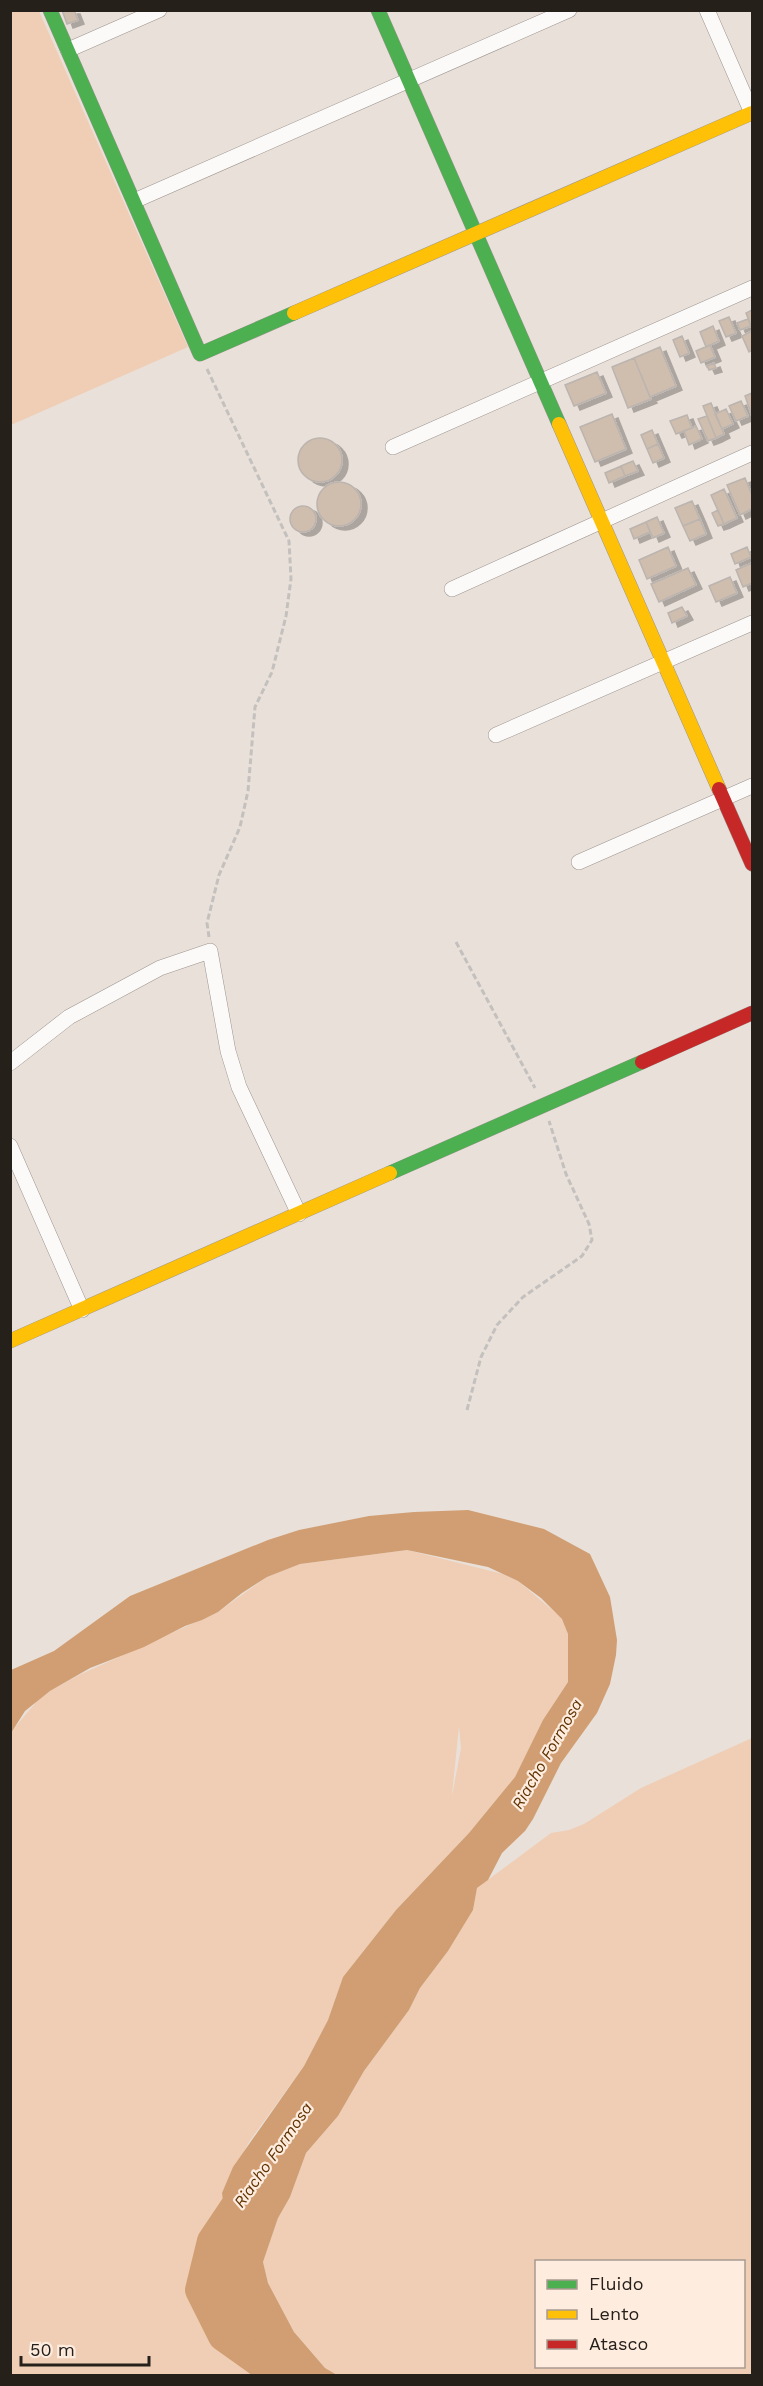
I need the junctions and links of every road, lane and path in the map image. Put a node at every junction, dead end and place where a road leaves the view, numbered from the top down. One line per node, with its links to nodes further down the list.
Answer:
1 (50, 10): 6 (street)
2 (159, 10): 6 (street)
3 (378, 10): 7 (street)
4 (569, 10): 7 (street)
5 (707, 10): 8 (street)
6 (68, 50): 9 (street)
7 (409, 80): 9 (street); 10 (street)
8 (753, 113): 10 (street)
9 (134, 201): 12 (street)
10 (476, 233): 12 (street); 13 (street)
11 (753, 288): 13 (street)
12 (200, 354): 26 (path)
13 (541, 382): 14 (street); 16 (street)
14 (393, 447)
15 (753, 453): 16 (street)
16 (602, 520): 17 (street); 19 (street)
17 (452, 589)
18 (753, 623): 19 (street)
19 (664, 662): 20 (street); 22 (street)
20 (496, 735)
21 (753, 786): 22 (street)
22 (724, 798): 23 (street); 24 (street)
23 (579, 862)
24 (753, 864)
25 (456, 942): 29 (path)
26 (210, 951): 28 (street); 31 (street)
27 (753, 1013): 29 (street)
28 (10, 1063)
29 (544, 1105): 31 (street); 34 (path)
30 (10, 1146): 32 (street)
31 (299, 1214): 32 (street)
32 (82, 1310): 33 (street)
33 (10, 1341)
34 (467, 1410)

